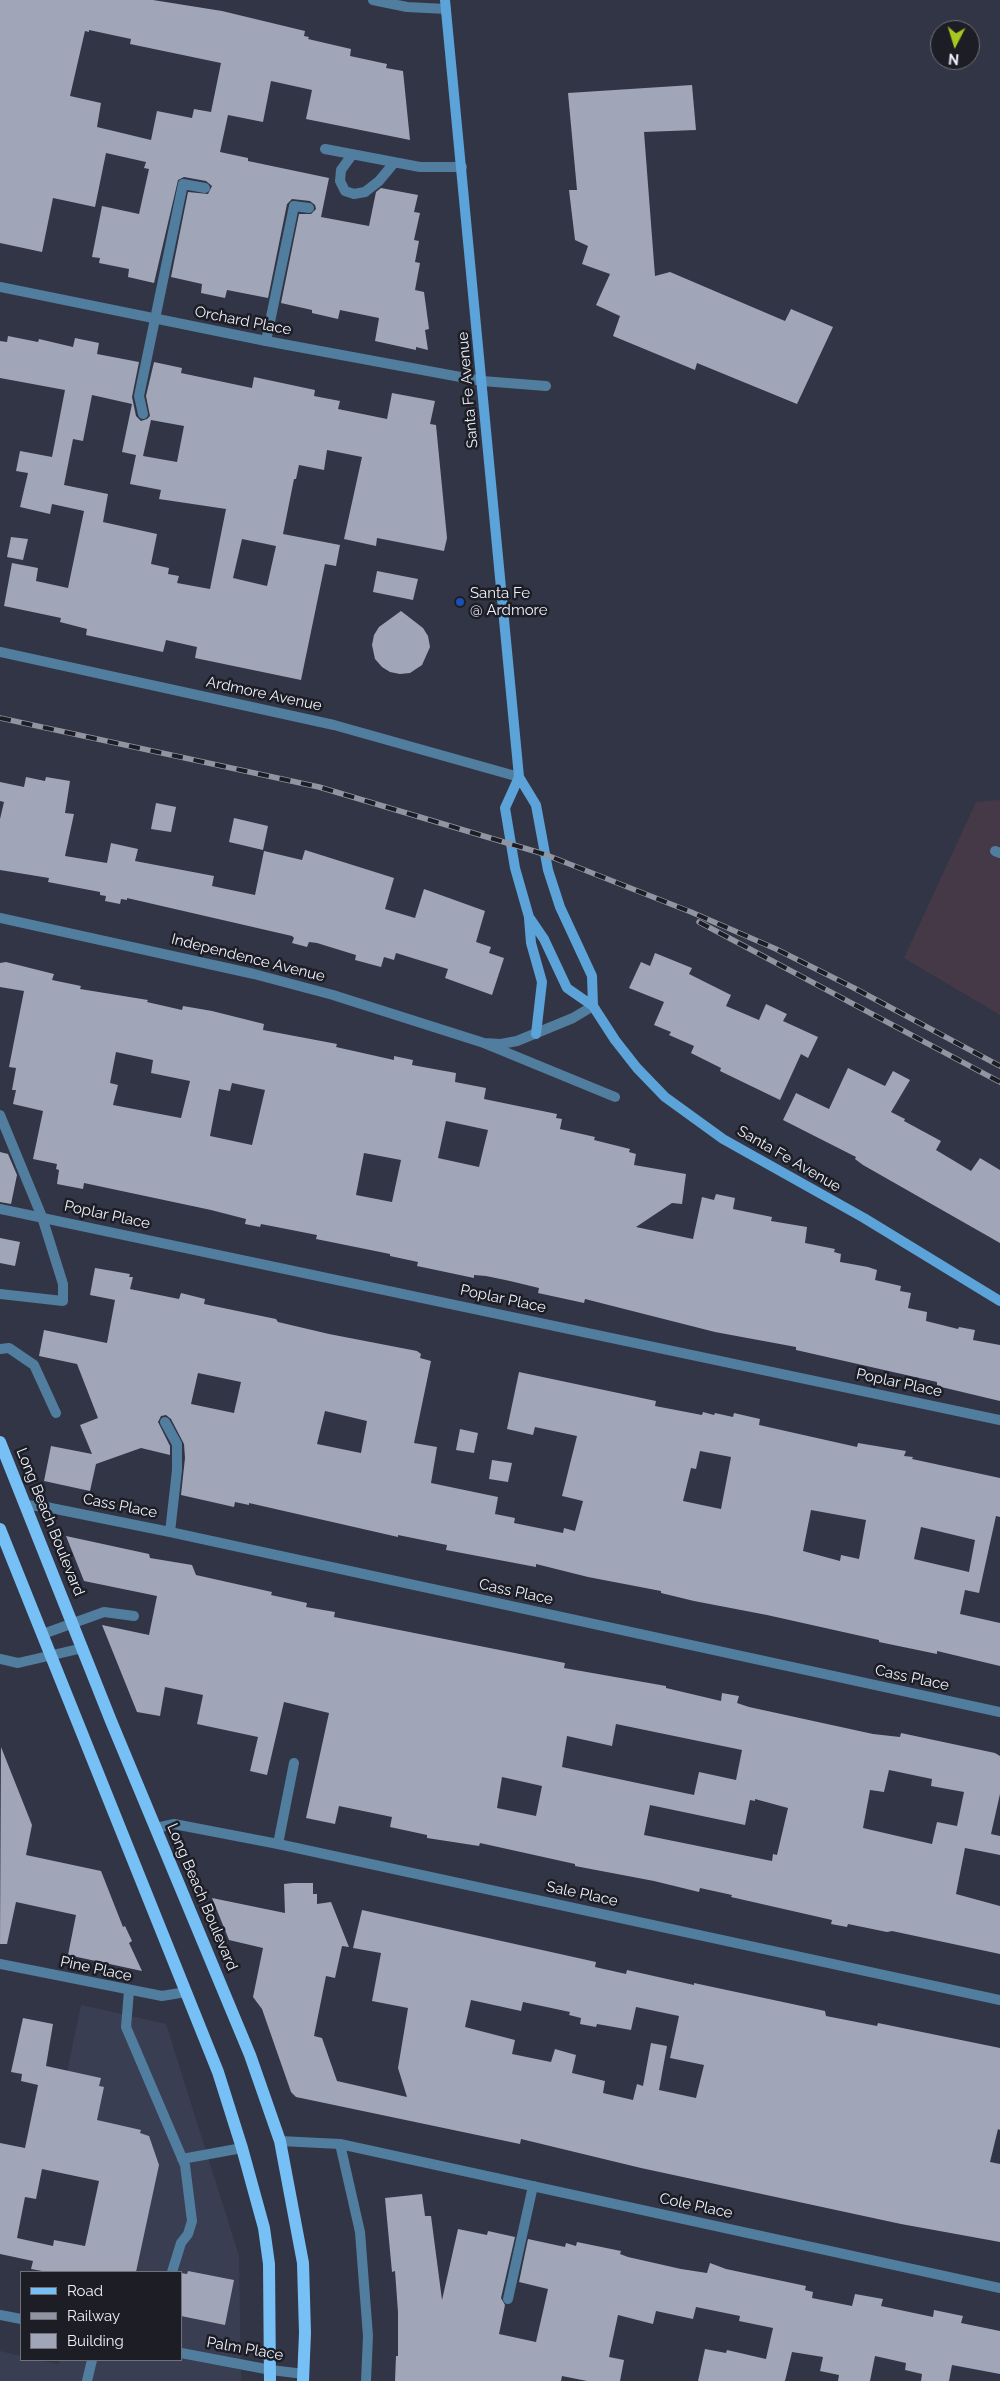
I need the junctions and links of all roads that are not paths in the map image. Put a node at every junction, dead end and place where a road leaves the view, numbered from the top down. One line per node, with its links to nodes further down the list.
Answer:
1 (373, 0): 2 (street)
2 (446, 5): 6 (main road, Santa Fe Avenue)
3 (325, 149): 4 (street)
4 (352, 155): 5 (street); 5 (street)
5 (394, 163): 6 (street)
6 (462, 167): 12 (main road, Santa Fe Avenue)
7 (206, 188): 10 (street)
8 (309, 208): 11 (street)
9 (0, 286): 10 (street, Orchard Place)
10 (154, 319): 11 (street, Orchard Place); 14 (street)
11 (266, 341): 12 (street, Orchard Place)
12 (482, 381): 13 (street, Orchard Place); 16 (main road, Santa Fe Avenue)
13 (546, 386)
14 (143, 414)
15 (0, 652): 16 (street, Ardmore Avenue)
16 (519, 777): 17 (main road, Santa Fe Avenue); 19 (main road, Santa Fe Avenue)
17 (529, 917): 19 (main road, Santa Fe Avenue); 20 (main road)
18 (0, 918): 21 (street, Independence Avenue)
19 (593, 1006): 20 (street, Independence Avenue); 27 (main road, Santa Fe Avenue)
20 (536, 1034): 21 (street, Independence Avenue)
21 (484, 1043): 22 (street, Independence Avenue)
22 (615, 1097)
23 (0, 1115): 25 (street)
24 (0, 1209): 25 (street, Poplar Place)
25 (42, 1217): 26 (street); 30 (street, Poplar Place)
26 (0, 1294)
27 (1000, 1301)
28 (0, 1350): 29 (street)
29 (56, 1413)
30 (1000, 1420)
31 (165, 1422): 35 (street)
32 (0, 1442): 33 (main road, Long Beach Boulevard)
33 (25, 1505): 35 (street, Cass Place); 37 (main road, Long Beach Boulevard)
34 (0, 1529): 38 (main road)
35 (170, 1532): 42 (street, Cass Place)
36 (134, 1616): 37 (street)
37 (73, 1623): 38 (street); 39 (main road, Long Beach Boulevard)
38 (43, 1634): 40 (main road)
39 (83, 1648): 40 (street); 44 (main road, Long Beach Boulevard)
40 (52, 1655): 41 (street); 48 (main road)
41 (0, 1659)
42 (1000, 1712)
43 (294, 1763): 45 (street)
44 (156, 1828): 45 (street, Sale Place); 50 (main road, Long Beach Boulevard)
45 (278, 1844): 49 (street, Sale Place)
46 (0, 1964): 47 (street, Pine Place)
47 (130, 1992): 48 (street, Pine Place); 53 (street)
48 (186, 1992): 52 (main road)
49 (1000, 2000)
50 (280, 2140): 51 (street, Cole Place); 63 (main road, Long Beach Boulevard)
51 (340, 2144): 54 (street, Cole Place); 65 (street)
52 (242, 2148): 53 (street); 62 (main road)
53 (182, 2159): 55 (street)
54 (533, 2186): 56 (street, Cole Place); 57 (street)
55 (172, 2271)
56 (1000, 2288)
57 (508, 2299)
58 (0, 2315): 59 (street)
59 (20, 2319)
60 (182, 2353): 62 (street, Palm Place)
61 (92, 2361): 64 (street)
62 (270, 2376): 63 (street, Palm Place)
63 (304, 2377)
64 (87, 2381)
65 (366, 2381)

